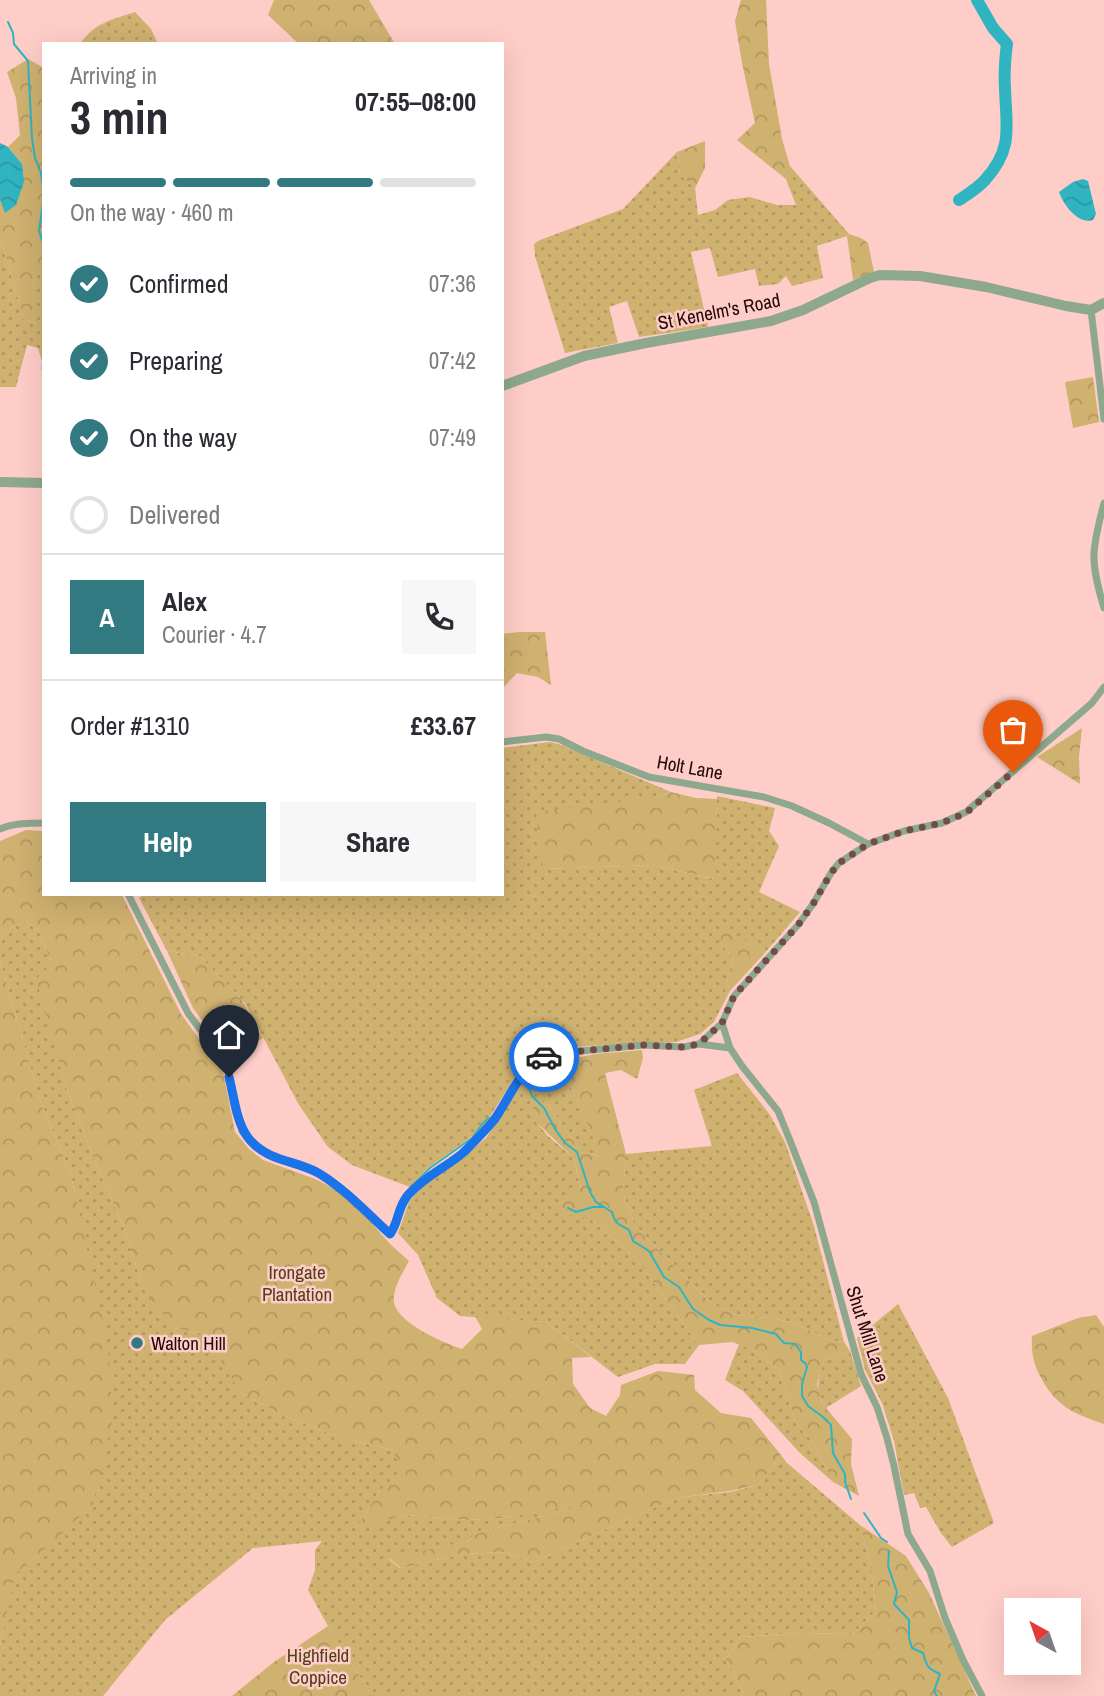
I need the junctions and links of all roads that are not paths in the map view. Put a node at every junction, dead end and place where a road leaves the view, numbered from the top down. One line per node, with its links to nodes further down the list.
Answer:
1 (1104, 303): 2 (street)
2 (1091, 310): 3 (street, St Kenelm's Road); 4 (street)
3 (504, 385)
4 (1104, 419)
5 (0, 482): 6 (street)
6 (42, 483)
7 (1104, 503): 8 (street)
8 (1104, 608)
9 (1104, 687): 13 (street)
10 (504, 742): 13 (street, Holt Lane)
11 (42, 823): 12 (street)
12 (0, 829)
13 (868, 844): 15 (street)
14 (129, 896): 16 (street)
15 (722, 1026): 16 (street); 17 (street, Shut Mill Lane)
16 (699, 1044): 17 (street)
17 (730, 1048): 18 (street, Shut Mill Lane)
18 (982, 1696)

